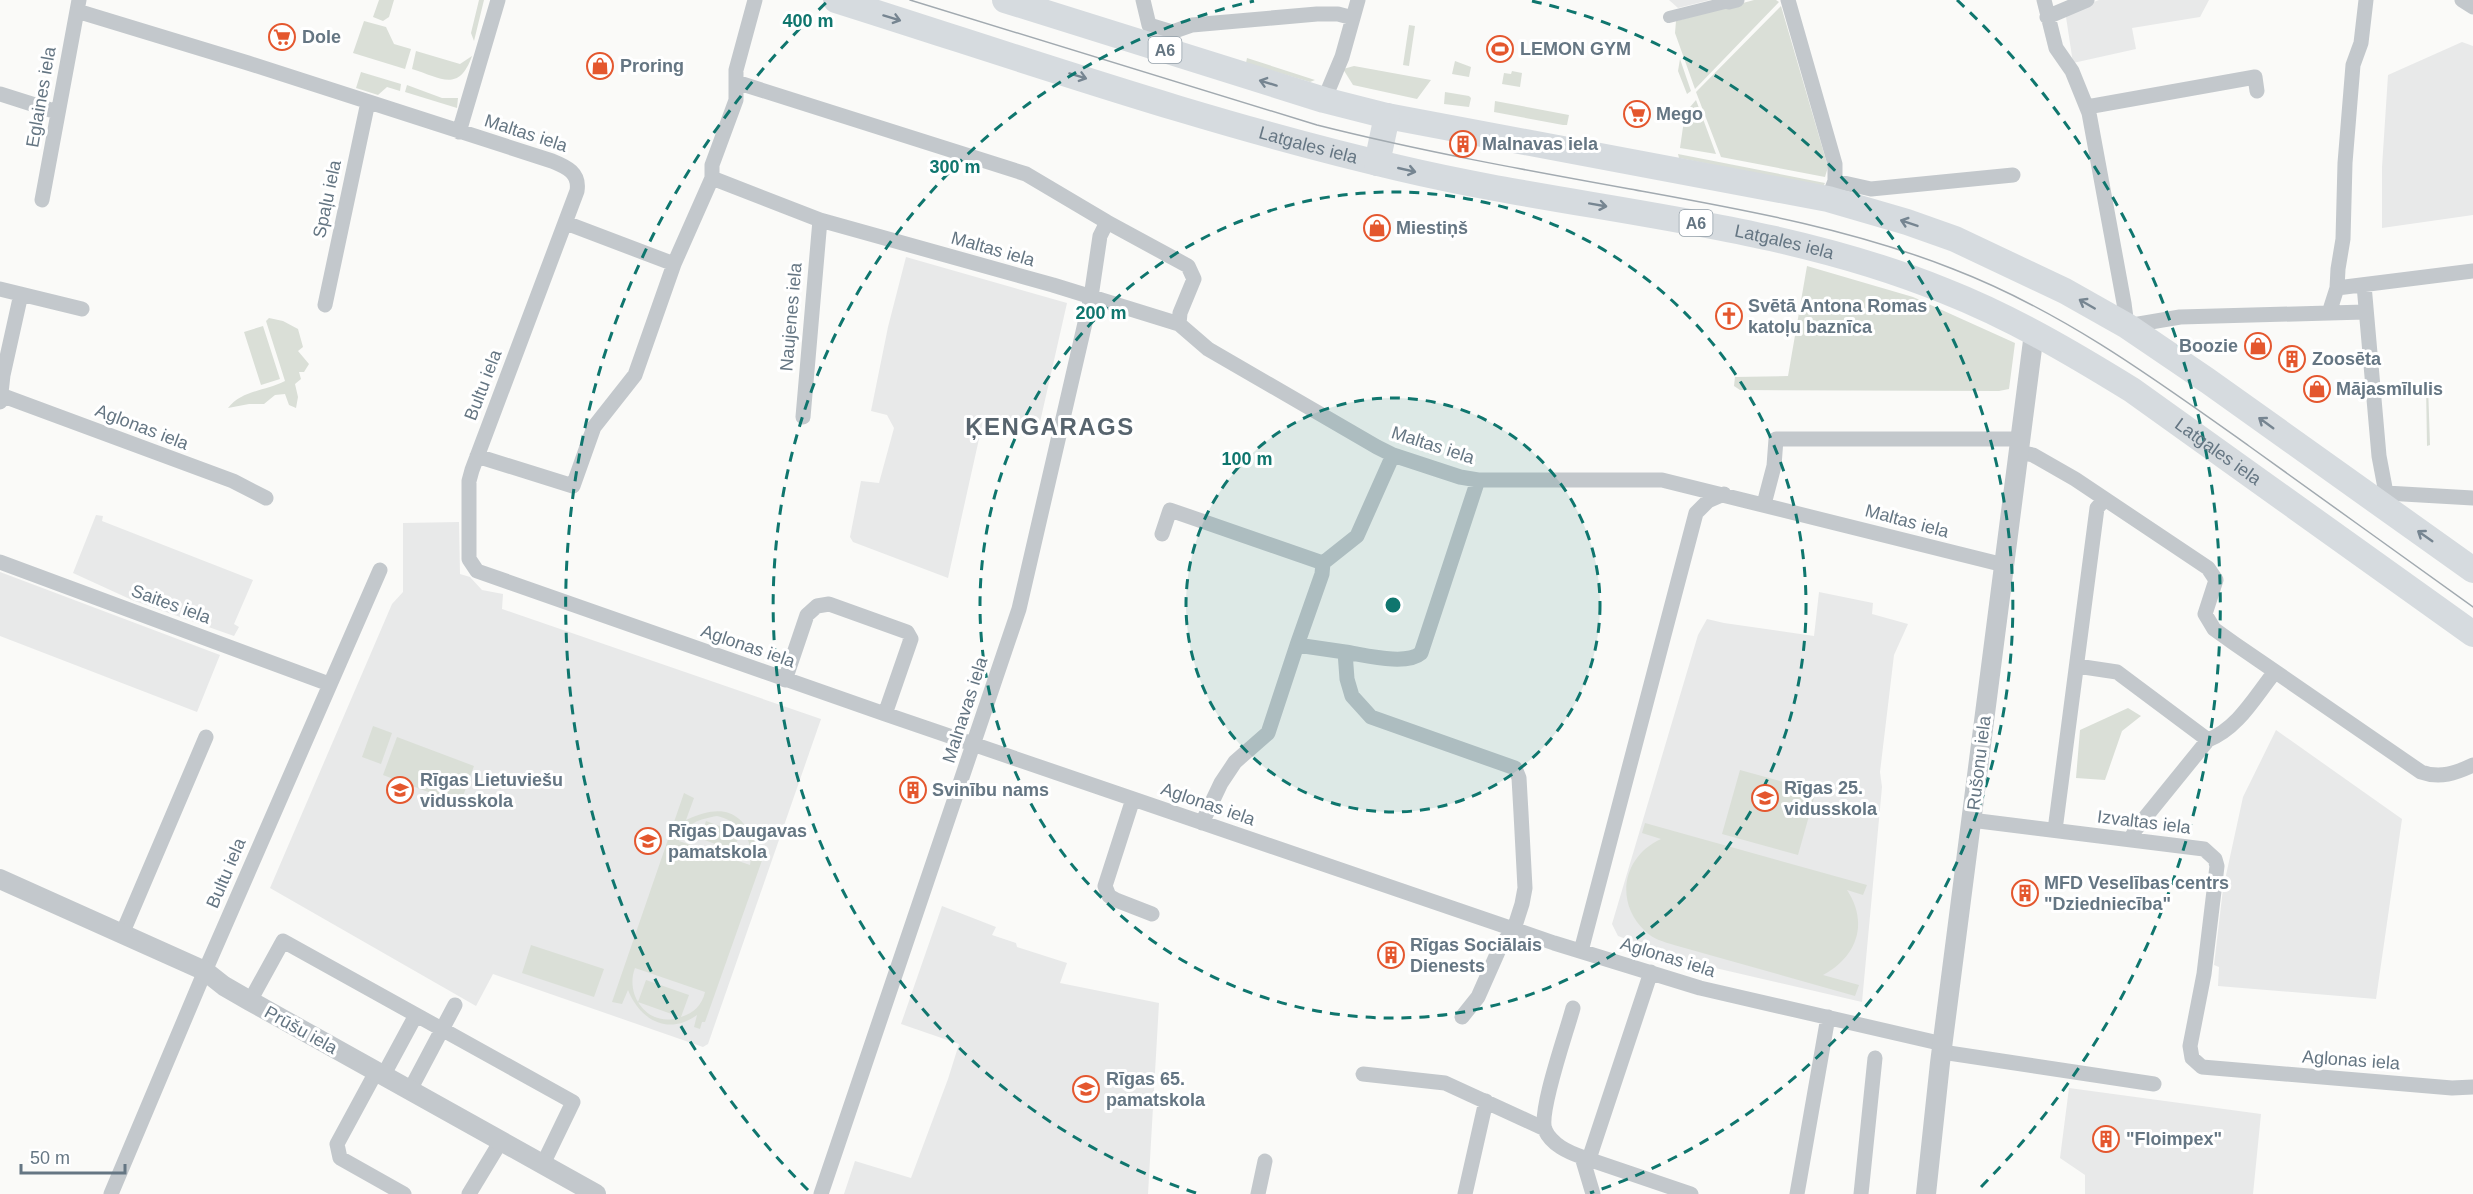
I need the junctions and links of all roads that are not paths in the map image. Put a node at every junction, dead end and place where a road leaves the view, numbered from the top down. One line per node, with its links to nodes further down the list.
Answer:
1 (498, 0): 27 (street)
2 (755, 0): 19 (street)
3 (836, 0): 28 (highway, Latgales iela / A6, one-way to 28)
4 (1005, 0): 18 (highway, A6)
5 (1143, 0): 18 (street)
6 (1358, 0): 17 (street)
7 (1788, 0): 31 (street)
8 (2044, 0): 16 (street)
9 (2087, 0): 16 (street)
10 (2366, 0): 39 (street)
11 (2462, 0): 14 (street)
12 (1733, 1): 15 (street)
13 (78, 6): 23 (street, Maltas iela); 25 (street, Eglaines iela)
14 (2473, 7)
15 (1669, 17)
16 (2047, 17): 24 (street)
17 (1353, 18): 18 (street); 22 (street)
18 (1158, 38): 22 (highway, A6, one-way to 18)
19 (736, 82): 30 (street); 34 (street)
20 (2257, 91): 24 (street)
21 (0, 94): 25 (street)
22 (1324, 100): 26 (highway, A6)
23 (368, 102): 27 (street, Maltas iela); 43 (street, Spaļu iela)
24 (2087, 107): 48 (street)
25 (57, 112): 32 (street, Eglaines iela)
26 (1387, 116): 28 (highway); 31 (highway, A6)
27 (459, 132): 35 (street, Maltas iela)
28 (1377, 163): 49 (highway, Latgales iela / A6, one-way to 49)
29 (2013, 175): 31 (street)
30 (712, 178): 33 (street, Maltas iela); 36 (street)
31 (1831, 190): 48 (highway, A6, one-way to 31)
32 (42, 200)
33 (820, 220): 42 (street, Maltas iela); 52 (street, Naujenes iela)
34 (1107, 222): 42 (street, Malnavas iela); 47 (street)
35 (566, 223): 36 (street); 55 (street, Bultu iela)
36 (674, 264): 55 (street)
37 (2473, 271): 38 (street)
38 (2364, 285): 39 (street); 45 (street)
39 (2337, 288): 46 (street)
40 (0, 289): 41 (street)
41 (21, 294): 44 (street); 50 (street)
42 (1091, 297): 47 (street, Maltas iela); 82 (street, Malnavas iela)
43 (325, 305)
44 (82, 309)
45 (2366, 312): 46 (street); 61 (street)
46 (2329, 313): 48 (street)
47 (1179, 324): 54 (street, Maltas iela)
48 (2127, 326): 61 (highway, A6, one-way to 48)
49 (2034, 333): 53 (street, Rušonu iela); 72 (highway, Latgales iela / A6)
50 (1, 374): 51 (street)
51 (1, 399): 59 (street, Aglonas iela)
52 (803, 417)
53 (2019, 445): 62 (street); 63 (street); 68 (street, Rušonu iela)
54 (1393, 455): 56 (street, Maltas iela); 67 (street)
55 (477, 456): 69 (street, Bultu iela)
56 (1478, 480): 57 (street, Maltas iela); 74 (street)
57 (1678, 483): 58 (street, Maltas iela); 64 (street)
58 (1724, 494): 63 (street, Maltas iela); 64 (street)
59 (266, 498)
60 (2473, 498): 61 (street)
61 (2383, 499): 71 (highway, A6, one-way to 61)
62 (2105, 500): 75 (street); 76 (street)
63 (1764, 504): 68 (street, Maltas iela)
64 (1696, 513): 93 (street)
65 (1162, 534): 67 (street)
66 (0, 562): 78 (street, Saites iela)
67 (1323, 563): 73 (street)
68 (2004, 565): 85 (street, Rušonu iela)
69 (471, 566): 77 (street, Aglonas iela)
70 (380, 570): 78 (street, Bultu iela)
71 (2473, 570)
72 (2473, 633)
73 (1297, 645): 74 (street); 86 (street)
74 (1345, 652): 91 (street)
75 (2077, 666): 81 (street); 87 (street)
76 (2274, 673): 81 (street); 83 (street)
77 (785, 680): 79 (street, Aglonas iela); 79 (street)
78 (329, 684): 94 (street, Bultu iela)
79 (885, 714): 82 (street, Aglonas iela)
80 (206, 737): 92 (street)
81 (2208, 740): 88 (street)
82 (974, 745): 84 (street, Aglonas iela); 121 (street, Malnavas iela)
83 (2473, 765)
84 (1132, 799): 86 (street, Aglonas iela); 90 (street)
85 (1971, 820): 87 (street, Izvaltas iela); 103 (street, Rušonu iela)
86 (1202, 823): 91 (street, Aglonas iela)
87 (2055, 830): 88 (street, Izvaltas iela)
88 (2131, 840): 105 (street, Izvaltas iela)
89 (0, 879): 92 (street, Prūšu iela)
90 (1152, 914)
91 (1514, 929): 93 (street, Aglonas iela); 100 (street)
92 (122, 934): 94 (street, Prūšu iela)
93 (1581, 951): 95 (street, Aglonas iela)
94 (205, 971): 96 (street, Prūšu iela); 117 (street, Bultu iela)
95 (1652, 972): 101 (street, Aglonas iela); 114 (street)
96 (250, 1001): 99 (street); 106 (street, Prūšu iela)
97 (455, 1005): 102 (street)
98 (1573, 1008): 112 (street)
99 (416, 1015): 102 (street); 106 (street)
100 (1462, 1017)
101 (1828, 1017): 103 (street, Aglonas iela); 126 (street)
102 (442, 1030): 110 (street); 116 (street)
103 (1942, 1048): 108 (street, Aglonas iela); 128 (street, Rušonu iela)
104 (1875, 1058): 127 (street)
105 (2225, 1070): 109 (street, Aglonas iela)
106 (380, 1074): 110 (street, Prūšu iela); 118 (street)
107 (1363, 1074): 111 (street)
108 (2154, 1084)
109 (2473, 1087)
110 (410, 1090): 113 (street, Prūšu iela)
111 (1486, 1101): 112 (street); 123 (street)
112 (1545, 1129): 114 (street)
113 (501, 1141): 116 (street, Prūšu iela); 119 (street)
114 (1586, 1158): 124 (street); 125 (street)
115 (1265, 1161): 122 (street)
116 (543, 1164): 120 (street, Prūšu iela)
117 (111, 1194)
118 (404, 1194)
119 (469, 1194)
120 (596, 1194)
121 (821, 1194)
122 (1258, 1194)
123 (1465, 1194)
124 (1593, 1194)
125 (1691, 1194)
126 (1797, 1194)
127 (1861, 1194)
128 (1926, 1194)

